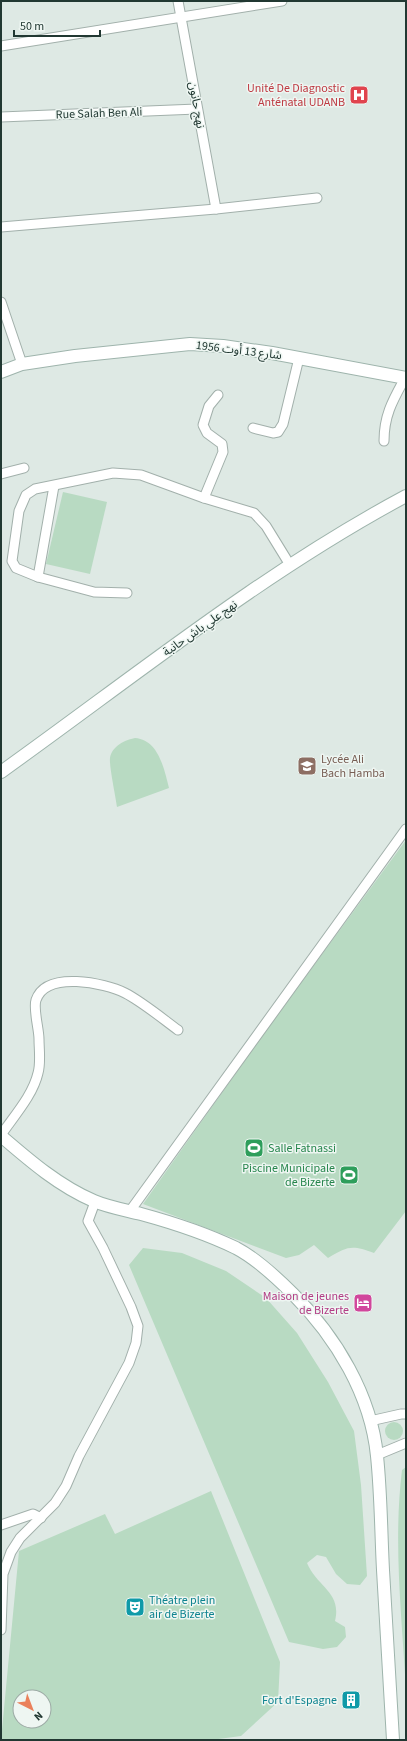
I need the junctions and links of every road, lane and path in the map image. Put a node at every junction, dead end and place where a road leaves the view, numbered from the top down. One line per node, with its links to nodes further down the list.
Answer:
1 (178, 1): 3 (street, نهج حانون)
2 (282, 1): 3 (street)
3 (181, 17): 4 (street); 5 (street, نهج حانون)
4 (1, 46)
5 (197, 109): 6 (street, Rue Salah Ben Ali); 8 (street, نهج حانون)
6 (1, 117)
7 (317, 198): 8 (street)
8 (216, 210): 9 (street)
9 (1, 227)
10 (1, 302): 12 (street)
11 (299, 358): 12 (street, شارع 13 أوت 1956); 14 (street, شارع 13 أوت 1956); 16 (street)
12 (22, 364): 13 (street, شارع 13 أوت 1956)
13 (1, 372)
14 (405, 378): 17 (street)
15 (218, 395): 22 (street)
16 (253, 428)
17 (384, 441)
18 (24, 468): 19 (street)
19 (1, 474)
20 (54, 486): 22 (street); 24 (street); 24 (street)
21 (406, 496): 23 (street, نهج علي باش حانبة)
22 (204, 498): 23 (street)
23 (290, 565): 26 (street, نهج علي باش حانبة)
24 (38, 577): 25 (street)
25 (127, 594)
26 (1, 772)
27 (406, 829): 31 (street)
28 (178, 1030): 29 (street)
29 (1, 1136): 30 (street)
30 (95, 1202): 31 (street); 36 (street)
31 (130, 1211): 33 (street)
32 (406, 1414): 33 (street)
33 (370, 1421): 35 (street)
34 (406, 1443): 35 (street)
35 (377, 1455): 39 (street)
36 (41, 1518): 37 (street); 38 (street)
37 (1, 1525)
38 (1, 1630)
39 (393, 1740)

